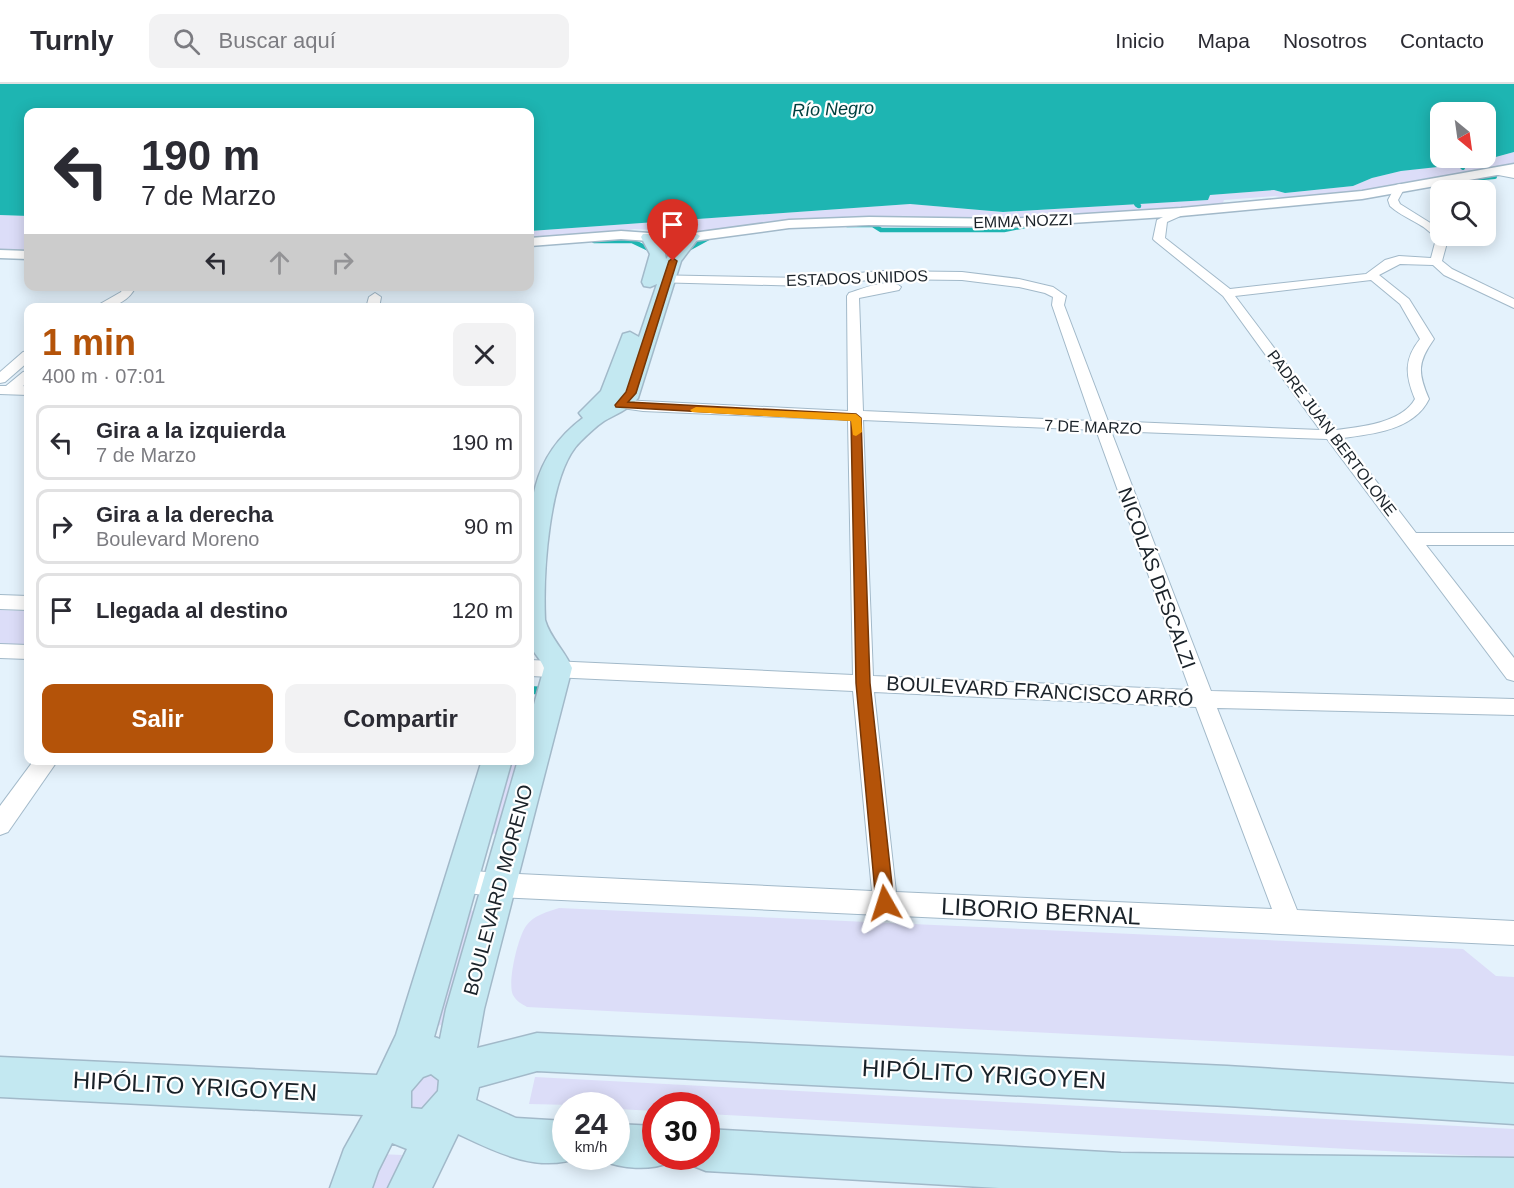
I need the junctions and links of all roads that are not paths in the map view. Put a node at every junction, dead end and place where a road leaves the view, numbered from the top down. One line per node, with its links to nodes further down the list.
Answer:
1 (1514, 168): 2 (street, EMMA NOZZI)
2 (1497, 172): 3 (street); 4 (street, EMMA NOZZI)
3 (1514, 175)
4 (1400, 187): 5 (street, EMMA NOZZI); 6 (street)
5 (1181, 212): 7 (street, EMMA NOZZI); 19 (street, PADRE JUAN BERTOLONE)
6 (1430, 226)
7 (692, 236): 8 (street, EMMA NOZZI); 15 (main road)
8 (649, 237): 9 (street, EMMA NOZZI); 15 (main road)
9 (534, 242)
10 (1438, 246): 13 (street)
11 (0, 254): 12 (street)
12 (24, 255)
13 (1436, 262): 14 (street); 23 (street)
14 (1373, 276): 19 (street); 31 (street, 7 DE MARZO)
15 (660, 278): 16 (street, ESTADOS UNIDOS); 27 (main road)
16 (981, 279): 20 (street, ESTADOS UNIDOS); 29 (street)
17 (106, 291): 21 (street)
18 (128, 291): 22 (street)
19 (1227, 293): 31 (street, PADRE JUAN BERTOLONE)
20 (1060, 296): 30 (street, NICOLÁS DESCALZI)
21 (93, 303)
22 (109, 303)
23 (1514, 304)
24 (24, 363): 26 (street)
25 (24, 378): 26 (street)
26 (11, 388): 28 (street)
27 (612, 403): 29 (street, 7 DE MARZO); 32 (main road); 35 (main road)
28 (0, 407)
29 (856, 418): 30 (street, 7 DE MARZO); 43 (street)
30 (1102, 427): 31 (street, 7 DE MARZO); 44 (street, NICOLÁS DESCALZI)
31 (1332, 435): 33 (street, PADRE JUAN BERTOLONE)
32 (534, 470)
33 (1411, 538): 34 (street); 42 (street, PADRE JUAN BERTOLONE)
34 (1514, 539)
35 (534, 576)
36 (0, 602): 37 (street)
37 (24, 603)
38 (535, 638): 41 (main road)
39 (0, 651): 40 (street)
40 (24, 652)
41 (544, 668): 43 (street, BOULEVARD FRANCISCO ARRÓ); 46 (main road, BOULEVARD MORENO)
42 (1514, 673)
43 (863, 683): 44 (street, BOULEVARD FRANCISCO ARRÓ); 53 (street)
44 (1202, 699): 45 (street, BOULEVARD FRANCISCO ARRÓ); 54 (street, NICOLÁS DESCALZI)
45 (1514, 707)
46 (534, 716)
47 (43, 765): 50 (street)
48 (496, 765): 51 (main road, BOULEVARD MORENO)
49 (524, 765): 52 (main road, BOULEVARD MORENO)
50 (0, 825)
51 (461, 881): 52 (street, LIBORIO BERNAL); 58 (main road, BOULEVARD MORENO)
52 (499, 885): 53 (street, LIBORIO BERNAL); 57 (main road, BOULEVARD MORENO)
53 (885, 903): 54 (street, LIBORIO BERNAL)
54 (1290, 924): 55 (street, LIBORIO BERNAL)
55 (1514, 933)
56 (0, 1077): 58 (main road, HIPÓLITO YRIGOYEN)
57 (452, 1091): 58 (main road); 58 (main road, HIPÓLITO YRIGOYEN); 59 (main road, HIPÓLITO YRIGOYEN); 60 (main road); 64 (main road, BOULEVARD MORENO)
58 (393, 1092): 63 (main road, BOULEVARD MORENO)
59 (1514, 1104)
60 (552, 1141)
61 (720, 1151): 62 (main road)
62 (1514, 1179)
63 (351, 1188)
64 (409, 1188)

